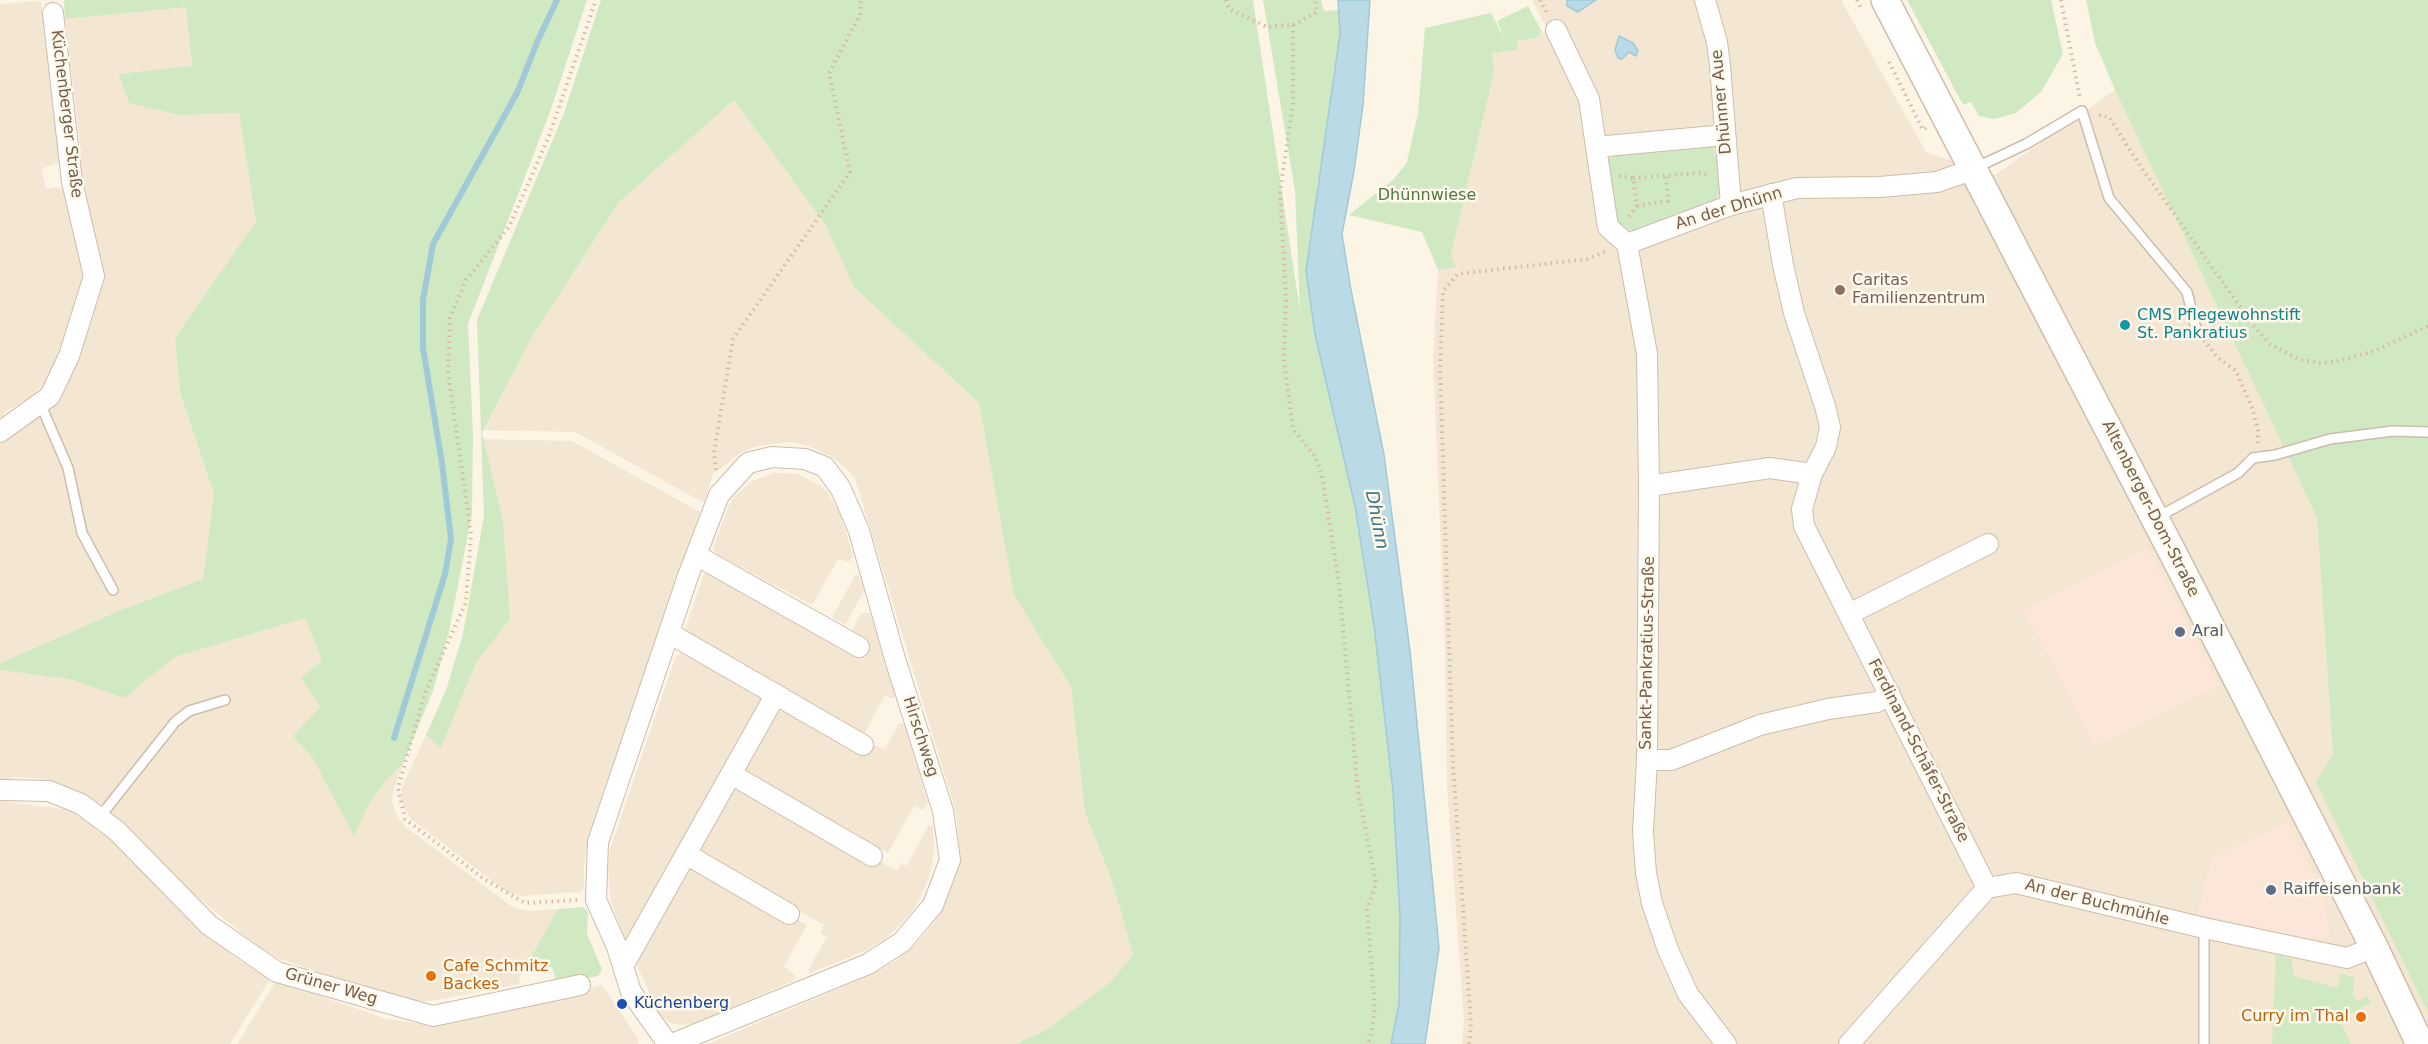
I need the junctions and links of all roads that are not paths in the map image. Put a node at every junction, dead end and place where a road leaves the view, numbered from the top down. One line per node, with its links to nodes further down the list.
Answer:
1 (1705, 0): 5 (street, Dhünner Aue)
2 (1885, 0): 7 (main road, Altenberger-Dom-Straße)
3 (53, 13): 12 (street, Küchenberger Straße)
4 (1556, 30): 6 (street)
5 (1725, 135): 6 (street); 9 (street, Dhünner Aue)
6 (1596, 147): 10 (street)
7 (1974, 168): 8 (street, An der Dhünn); 11 (lane); 17 (main road, Altenberger-Dom-Straße)
8 (1771, 194): 9 (street, An der Dhünn); 15 (street, Ferdinand-Schäfer-Straße)
9 (1731, 205): 10 (street, An der Dhünn)
10 (1627, 244): 16 (street, Sankt-Pankratius-Straße)
11 (2196, 329)
12 (40, 404): 13 (street, Küchenberger Straße); 20 (lane)
13 (0, 432)
14 (2428, 432): 17 (lane)
15 (1812, 474): 16 (street); 21 (street, Ferdinand-Schäfer-Straße)
16 (1649, 486): 28 (street, Sankt-Pankratius-Straße)
17 (2156, 519): 37 (main road, Altenberger-Dom-Straße)
18 (1988, 543): 21 (street)
19 (696, 555): 22 (street, Hirschweg); 23 (street); 40 (street, Hirschweg)
20 (113, 590)
21 (1849, 614): 25 (street, Ferdinand-Schäfer-Straße)
22 (669, 633): 24 (street); 38 (street, Hirschweg)
23 (859, 647)
24 (776, 694): 27 (street); 29 (street)
25 (1890, 694): 28 (street); 34 (street, Ferdinand-Schäfer-Straße)
26 (225, 700): 31 (lane)
27 (863, 744)
28 (1647, 760): 41 (street, Sankt-Pankratius-Straße)
29 (731, 774): 32 (street); 33 (street)
30 (0, 790): 31 (street, Grüner Weg)
31 (99, 818): 39 (street, Grüner Weg)
32 (686, 854): 35 (street); 38 (street)
33 (872, 856)
34 (1987, 888): 36 (street, An der Buchmühle); 42 (street)
35 (789, 914)
36 (2204, 928): 37 (street, An der Buchmühle); 43 (lane)
37 (2374, 947): 44 (main road, Altenberger-Dom-Straße)
38 (623, 966): 40 (street, Hirschweg)
39 (580, 985)
40 (670, 1044)
41 (1726, 1044)
42 (1849, 1044)
43 (2204, 1044)
44 (2420, 1044)

